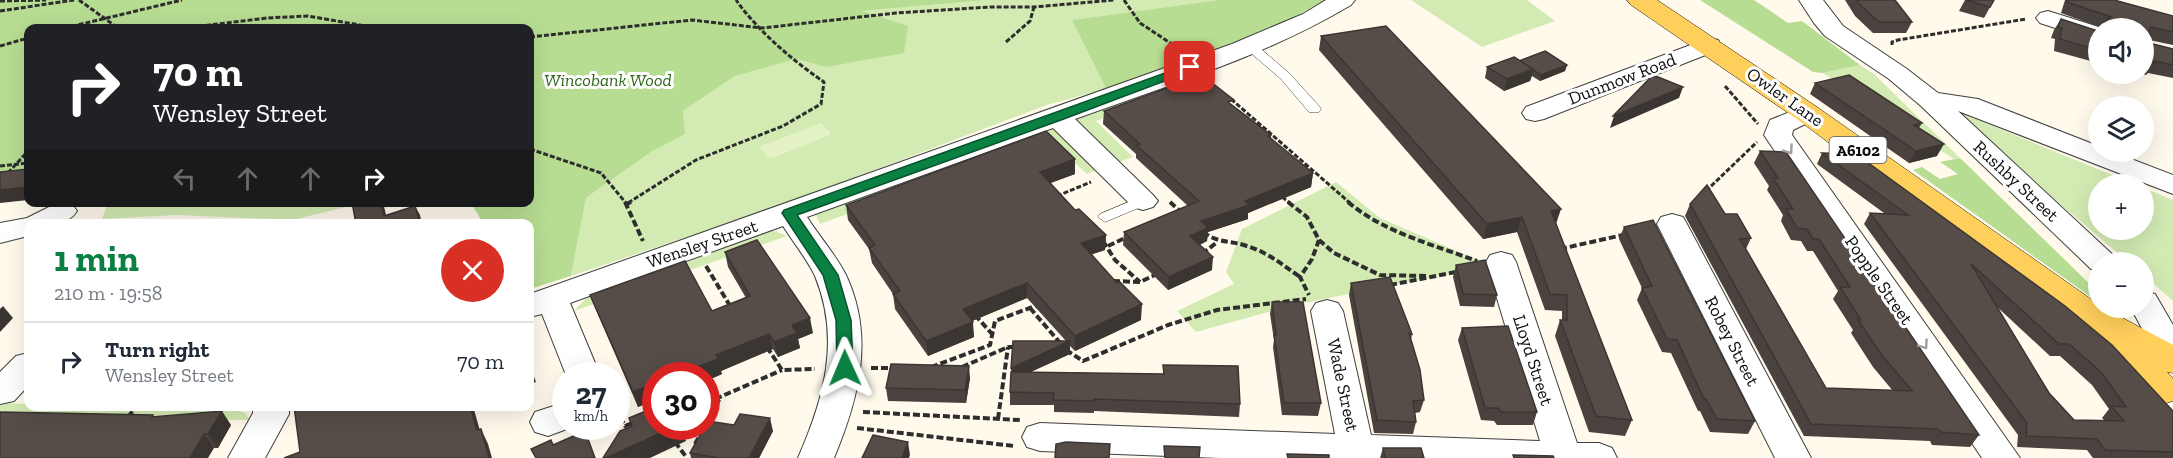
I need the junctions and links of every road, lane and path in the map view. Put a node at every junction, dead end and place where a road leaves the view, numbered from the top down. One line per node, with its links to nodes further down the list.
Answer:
1 (20, 0): 2 (path); 12 (path)
2 (46, 0)
3 (74, 0): 14 (path)
4 (79, 0): 15 (path)
5 (182, 0): 15 (path)
6 (736, 0): 21 (path)
7 (1114, 0): 13 (path)
8 (1124, 0): 29 (path)
9 (1343, 0): 27 (street, Wensley Street)
10 (1640, 0): 28 (main road, Owler Lane / A6102)
11 (1811, 0): 30 (street, Rushby Street)
12 (0, 1)
13 (1034, 7): 21 (path); 25 (path)
14 (0, 11)
15 (106, 18): 17 (path); 18 (path)
16 (2048, 18): 22 (street); 30 (path)
17 (81, 24)
18 (113, 24)
19 (218, 24): 20 (path)
20 (354, 24)
21 (762, 28): 23 (path); 50 (path)
22 (2088, 32)
23 (534, 37)
24 (24, 39): 26 (path)
25 (1005, 42)
26 (0, 46)
27 (1250, 46): 29 (street, Wensley Street); 33 (lane)
28 (1702, 48): 34 (street, Dunmow Road); 35 (main road, Owler Lane / A6102); 37 (path)
29 (1202, 63): 36 (street, Wensley Street)
30 (1898, 74): 32 (street, Rushby Street)
31 (1229, 97): 69 (path)
32 (1930, 100): 45 (street); 66 (street, Rushby Street)
33 (1314, 109)
34 (1535, 112)
35 (1807, 113): 37 (street); 93 (main road, Owler Lane / A6102)
36 (1057, 117): 39 (street); 52 (street, Wensley Street)
37 (1772, 134): 55 (path); 117 (street, Popple Street, one-way to 117)
38 (534, 150): 50 (path)
39 (1091, 150): 48 (path); 49 (street)
40 (24, 155): 42 (path)
41 (24, 163): 42 (path)
42 (15, 164): 43 (path); 44 (path)
43 (0, 166)
44 (5, 177)
45 (2173, 185)
46 (1048, 189): 48 (path)
47 (1277, 192): 62 (path)
48 (1056, 196): 51 (path)
49 (1143, 201): 53 (lane); 54 (path)
50 (627, 204): 68 (path)
51 (1065, 205)
52 (789, 213): 68 (street, Wensley Street); 94 (street)
53 (1105, 217)
54 (1172, 218)
55 (1672, 224): 116 (street, Robey Street)
56 (24, 228): 58 (street)
57 (1199, 228): 63 (path)
58 (0, 233)
59 (1626, 234): 65 (path)
60 (1130, 237): 64 (path)
61 (1099, 238): 64 (path)
62 (1319, 240): 72 (path); 73 (path)
63 (1216, 243): 67 (path); 73 (path)
64 (1108, 246): 75 (path)
65 (1558, 250)
66 (2091, 252)
67 (1191, 259)
68 (652, 261): 78 (street, Wensley Street)
69 (1501, 262): 72 (path); 112 (street, Lloyd Street)
70 (706, 266): 83 (path)
71 (1160, 273): 75 (path)
72 (1433, 276): 76 (path)
73 (1300, 277): 91 (path)
74 (1103, 279): 75 (path)
75 (1140, 282)
76 (1385, 286)
77 (1048, 301): 80 (path)
78 (541, 302): 92 (street)
79 (970, 308): 86 (path)
80 (1030, 308): 86 (path); 91 (path)
81 (742, 309): 83 (path)
82 (1326, 311): 111 (street, Wade Street)
83 (734, 313): 84 (path)
84 (728, 315)
85 (2153, 318): 93 (street)
86 (992, 335): 97 (path)
87 (765, 344): 96 (path)
88 (1008, 347): 89 (path); 99 (path); 105 (path)
89 (1020, 347)
90 (1053, 348): 91 (path)
91 (1065, 348)
92 (576, 362)
93 (2169, 365)
94 (845, 368): 95 (path); 96 (path); 104 (street)
95 (897, 368)
96 (782, 370): 101 (path)
97 (945, 370)
98 (24, 371): 100 (street)
99 (953, 371)
100 (10, 392)
101 (720, 397)
102 (133, 411): 106 (path)
103 (270, 411): 113 (street)
104 (831, 418): 105 (path); 107 (path); 115 (street)
105 (998, 419): 107 (path)
106 (121, 425)
107 (1040, 437): 110 (street)
108 (674, 440): 114 (path)
109 (697, 440): 114 (path)
110 (1144, 450): 111 (street)
111 (1357, 453): 112 (street)
112 (1576, 457)
113 (246, 458)
114 (687, 458)
115 (816, 458)
116 (1793, 458)
117 (2002, 458)

